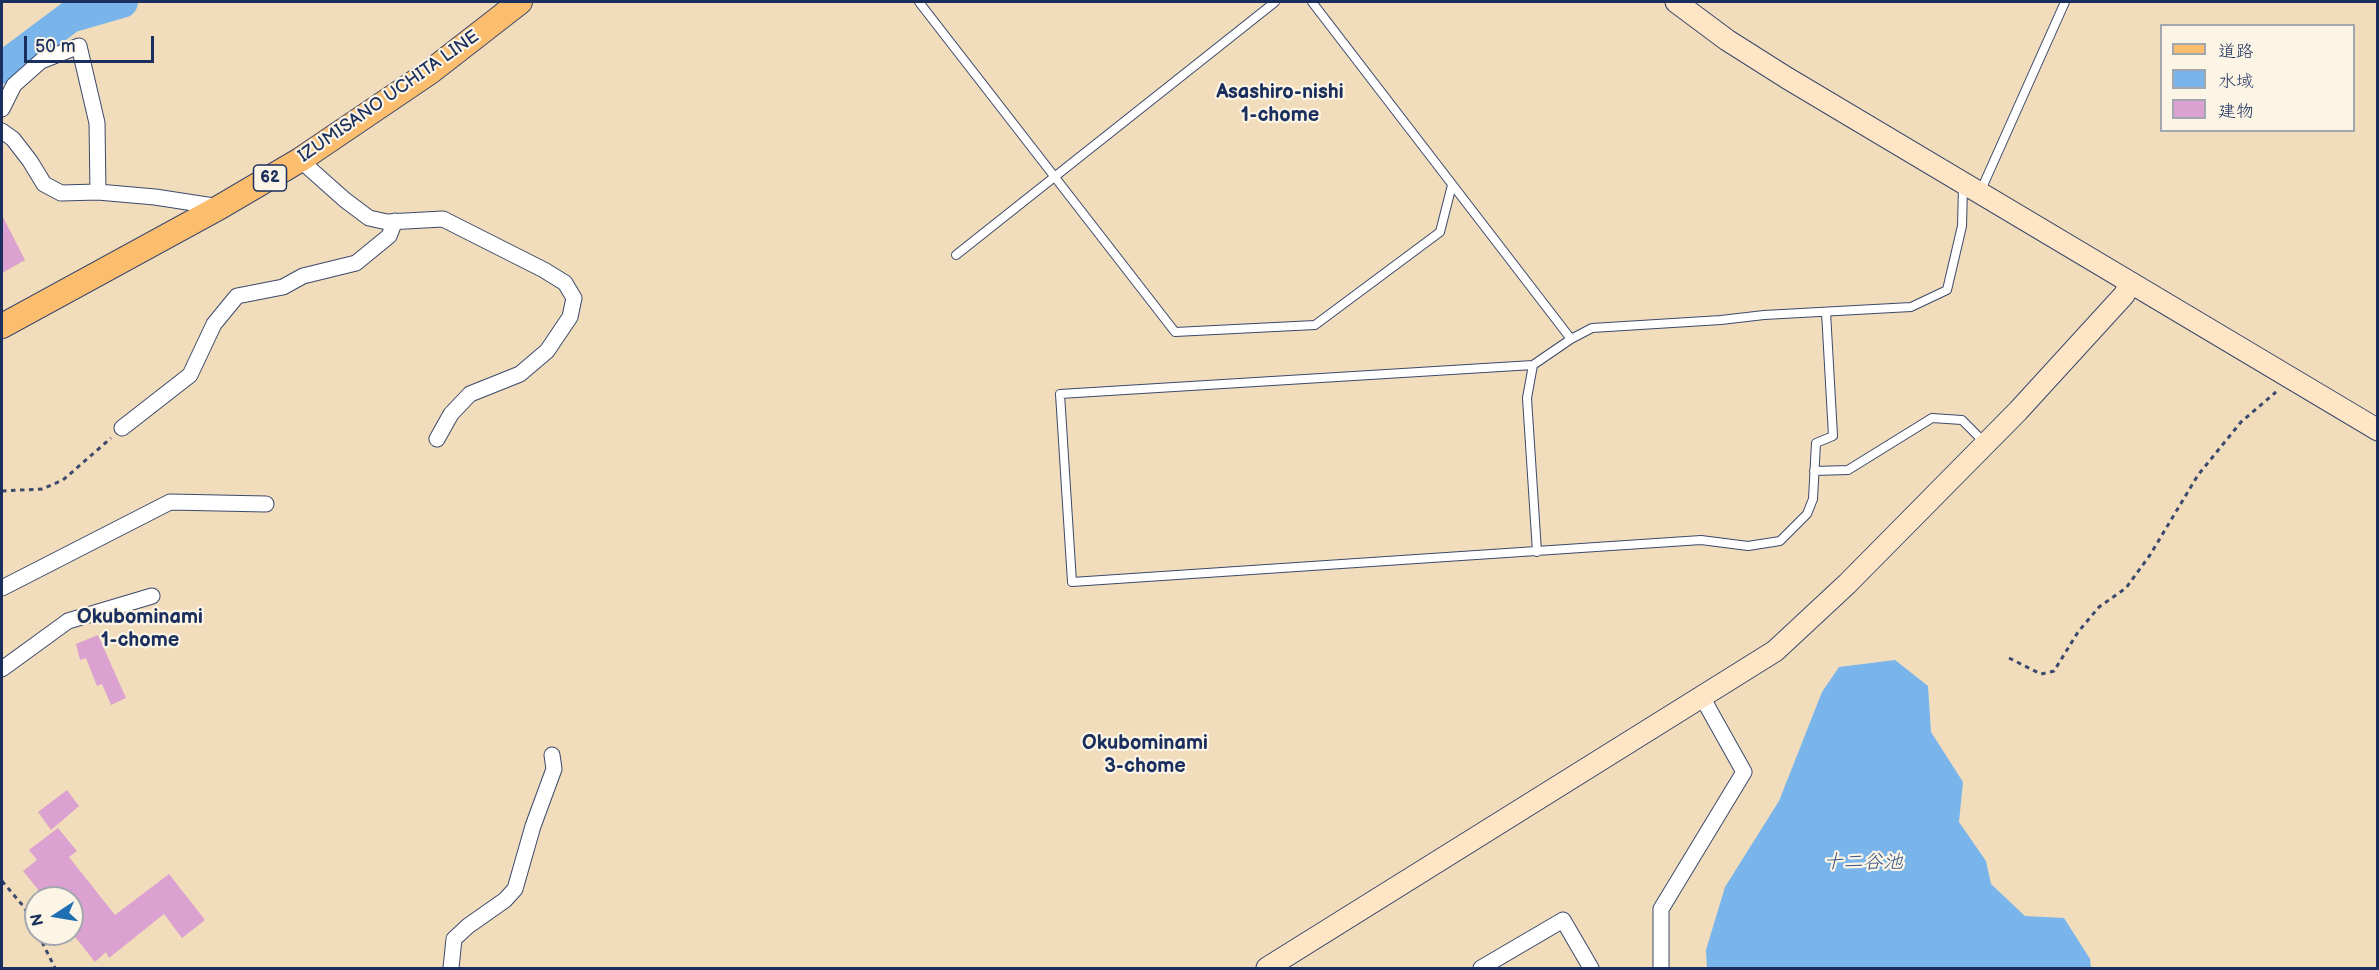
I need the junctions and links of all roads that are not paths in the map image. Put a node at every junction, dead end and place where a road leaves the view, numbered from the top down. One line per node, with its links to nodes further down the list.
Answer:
1 (520, 2): 9 (main road, IZUMISANO UCHITA LINE / 62)
2 (919, 2): 10 (lane)
3 (1275, 2): 10 (lane)
4 (1312, 2): 11 (lane)
5 (1676, 2): 12 (street)
6 (2065, 2): 12 (lane)
7 (2, 109): 13 (street)
8 (2, 131): 13 (street)
9 (300, 160): 14 (main road, IZUMISANO UCHITA LINE / 62); 15 (street)
10 (1053, 177): 11 (lane); 16 (lane)
11 (1452, 186): 20 (lane)
12 (1972, 186): 17 (street); 18 (lane)
13 (98, 192): 14 (street)
14 (220, 207): 19 (main road, IZUMISANO UCHITA LINE / 62)
15 (395, 221): 22 (street); 24 (street)
16 (956, 255)
17 (2130, 284): 23 (street); 25 (street)
18 (1826, 312): 20 (lane); 26 (lane)
19 (2, 326)
20 (1571, 339): 21 (lane)
21 (1533, 365): 28 (lane); 28 (lane)
22 (122, 428)
23 (2378, 430)
24 (437, 439)
25 (1985, 443): 26 (lane); 32 (street)
26 (1814, 471): 28 (lane)
27 (266, 504): 29 (street)
28 (1537, 552)
29 (2, 588)
30 (152, 596): 31 (street)
31 (2, 669)
32 (1702, 697): 35 (street); 38 (street)
33 (552, 755): 34 (street)
34 (451, 969)
35 (1267, 969)
36 (1481, 969): 37 (street)
37 (1591, 969)
38 (1661, 969)

